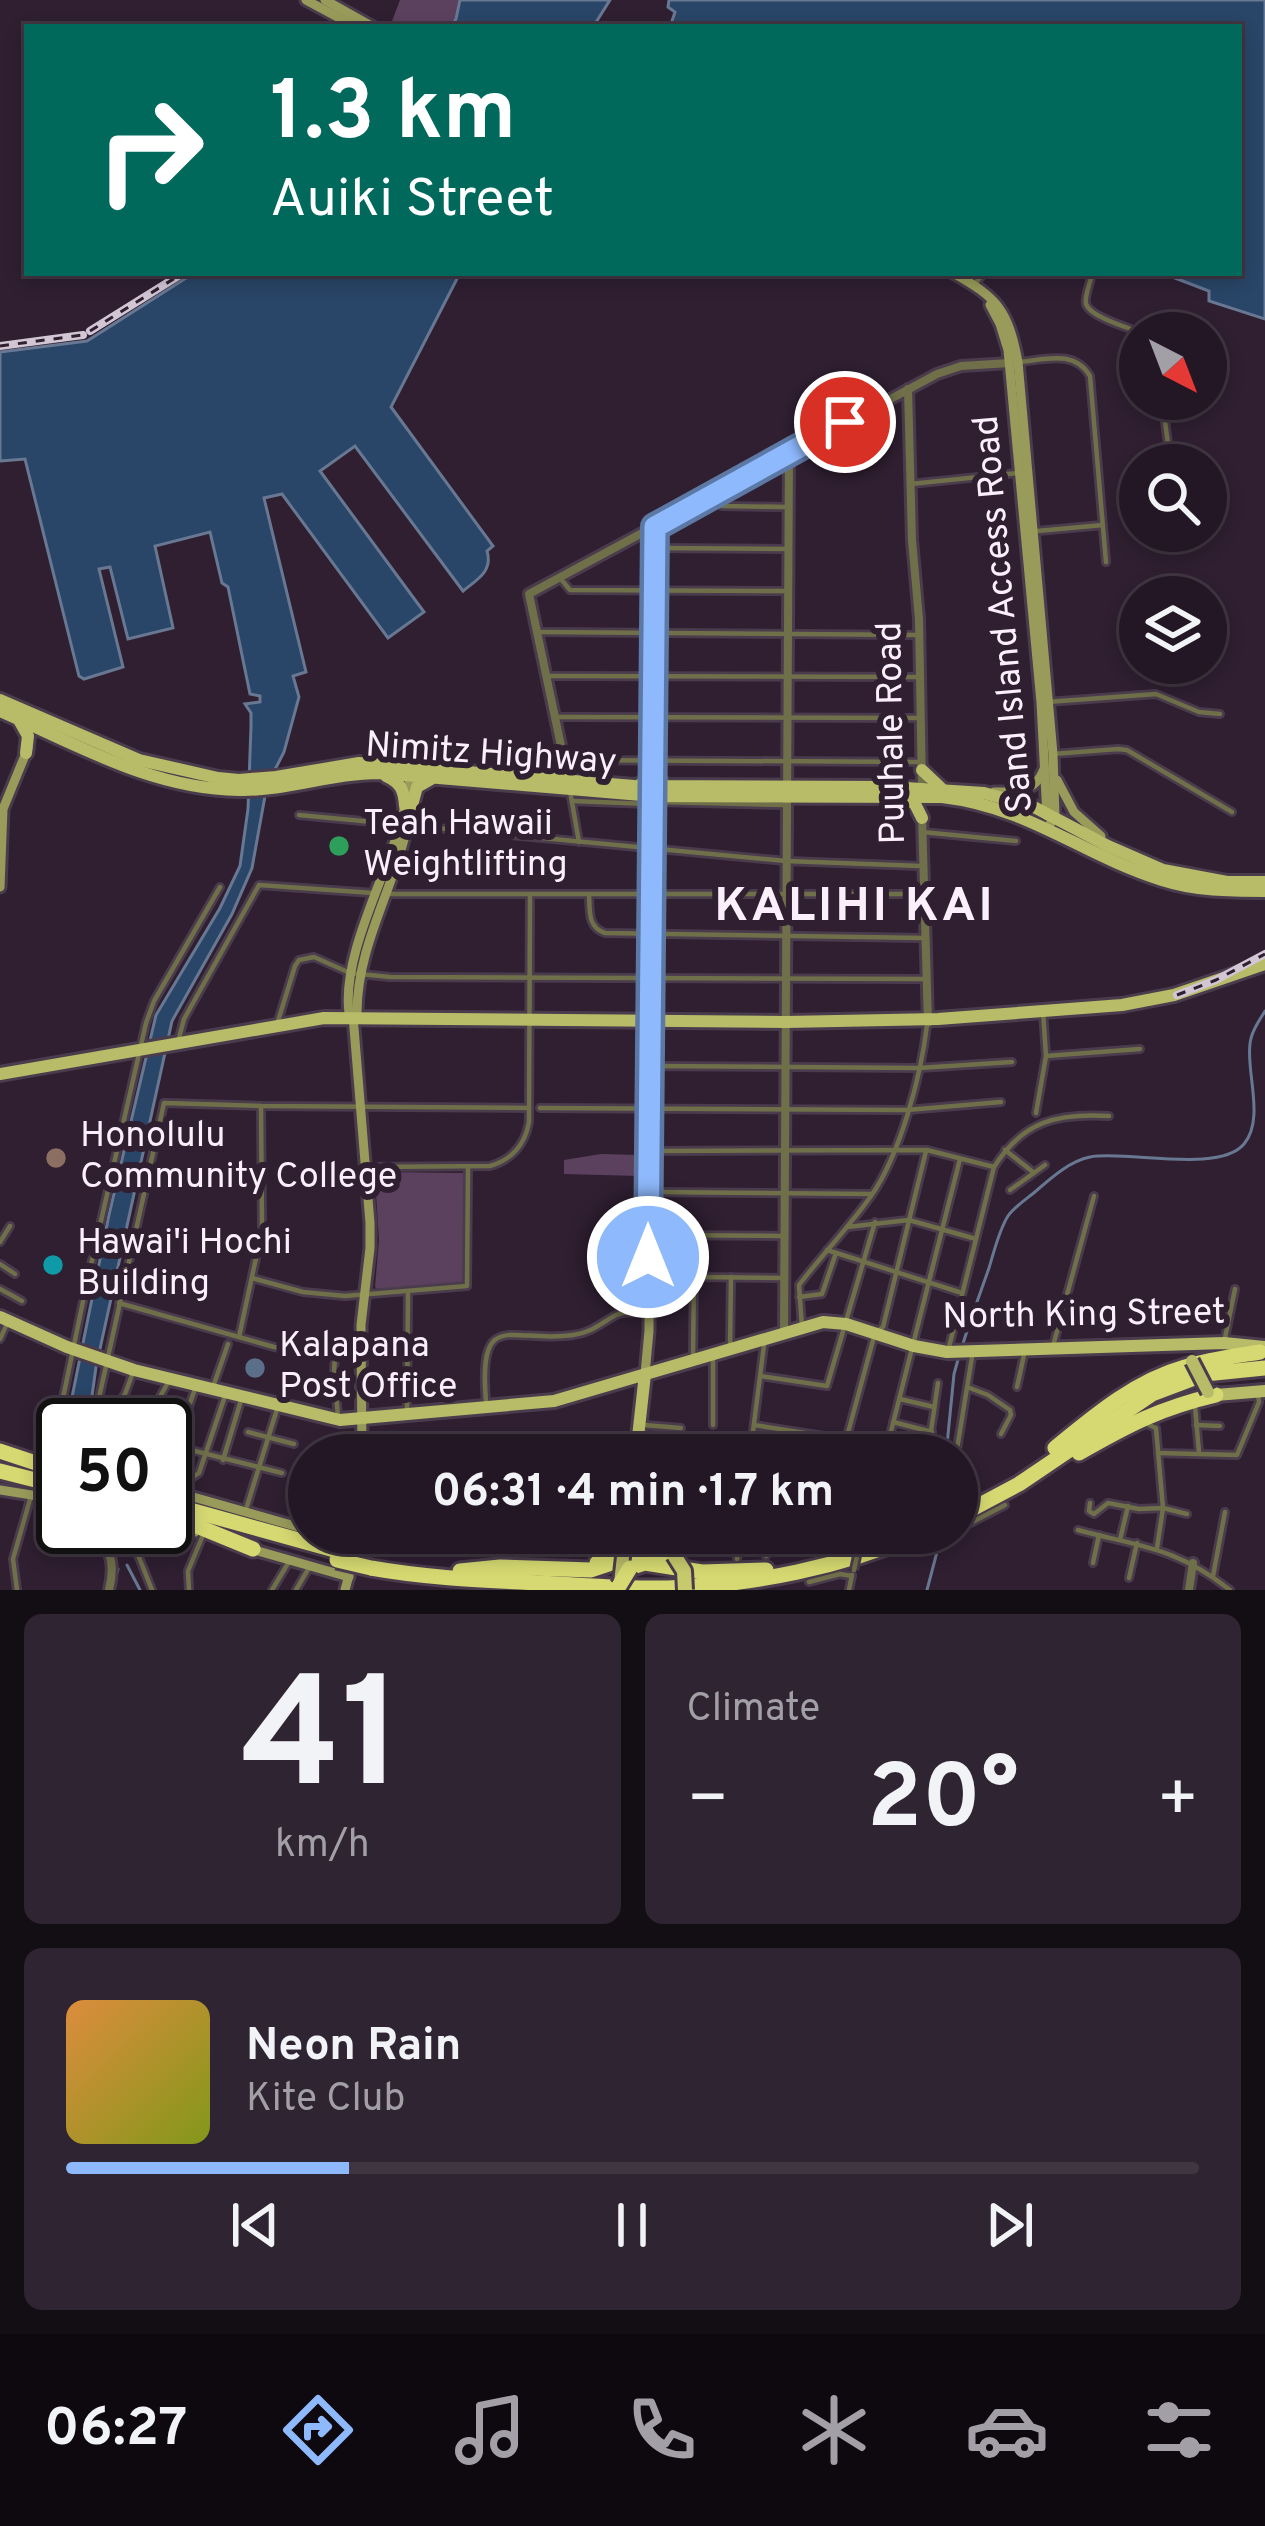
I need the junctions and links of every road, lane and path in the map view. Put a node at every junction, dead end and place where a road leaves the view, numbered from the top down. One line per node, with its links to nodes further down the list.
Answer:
1 (307, 0): 3 (main road)
2 (325, 0): 4 (main road)
3 (351, 24)
4 (369, 24)
5 (957, 276): 8 (main road, Sand Island Access Road)
6 (982, 276): 8 (street)
7 (1091, 276): 9 (street)
8 (975, 286): 10 (main road, Sand Island Access Road)
9 (1119, 324)
10 (1014, 363): 11 (street); 13 (main road, Sand Island Access Road); 17 (street)
11 (908, 389): 12 (street); 14 (street, Puuhale Road)
12 (788, 454): 15 (street); 16 (street)
13 (1024, 473): 14 (street); 19 (main road, Sand Island Access Road)
14 (910, 484): 30 (street, Puuhale Road)
15 (713, 495): 16 (street); 18 (street)
16 (788, 507): 21 (street)
17 (1103, 525): 19 (street); 22 (street)
18 (655, 527): 20 (street); 23 (street)
19 (1028, 531): 26 (main road, Sand Island Access Road)
20 (654, 548): 21 (street); 25 (street)
21 (788, 549): 24 (street)
22 (1106, 562)
23 (560, 578): 25 (street); 27 (street)
24 (788, 591): 25 (street); 29 (street)
25 (654, 592): 28 (street)
26 (1037, 628): 35 (main road, Sand Island Access Road); 38 (main road, Sand Island Access Road)
27 (537, 632): 28 (street); 31 (street)
28 (654, 633): 29 (street); 32 (street)
29 (788, 634): 30 (street); 33 (street)
30 (920, 634): 34 (street, Puuhale Road)
31 (546, 676): 32 (street); 42 (street)
32 (653, 676): 33 (street); 43 (street)
33 (786, 676): 34 (street); 46 (street)
34 (920, 677): 44 (street, Puuhale Road)
35 (1047, 686): 37 (street); 38 (main road, Sand Island Access Road)
36 (0, 700): 47 (main road, Nimitz Highway)
37 (1060, 700): 38 (street); 40 (street); 41 (street)
38 (1044, 702): 41 (main road, Sand Island Access Road); 52 (main road, Sand Island Access Road)
39 (0, 711): 45 (main road, Nimitz Highway)
40 (1220, 713)
41 (1048, 715): 52 (main road, Sand Island Access Road)
42 (555, 717): 43 (street); 50 (street)
43 (653, 718): 46 (street); 53 (street)
44 (921, 718): 46 (street); 65 (street, Puuhale Road)
45 (18, 719): 47 (main road, Nimitz Highway); 49 (main road)
46 (786, 719): 51 (street)
47 (38, 723): 48 (main road, Nimitz Highway); 49 (main road); 59 (main road, Nimitz Highway)
48 (56, 736): 49 (main road); 59 (main road, Nimitz Highway)
49 (26, 753): 79 (main road)
50 (564, 760): 53 (street); 57 (main road); 61 (main road)
51 (785, 761): 53 (street); 65 (street); 67 (street)
52 (1051, 762): 64 (main road); 69 (street); 71 (main road, Sand Island Access Road); 77 (main road)
53 (652, 764): 60 (main road); 66 (main road)
54 (413, 772): 55 (main road, Nimitz Highway); 56 (main road, Nimitz Highway); 57 (main road, Nimitz Highway); 58 (main road, Nimitz Highway); 68 (main road)
55 (379, 773): 58 (main road, Nimitz Highway); 68 (main road)
56 (432, 778): 61 (main road, Nimitz Highway); 68 (main road)
57 (547, 780): 61 (main road, Nimitz Highway)
58 (274, 783): 59 (main road, Nimitz Highway)
59 (240, 785)
60 (635, 790): 61 (main road, Nimitz Highway); 66 (main road, Nimitz Highway)
61 (574, 792): 66 (street); 74 (street)
62 (894, 792): 65 (main road, Nimitz Highway); 65 (main road); 67 (main road, Nimitz Highway)
63 (940, 793): 64 (main road, Nimitz Highway); 65 (main road, Nimitz Highway); 65 (main road); 71 (main road, Nimitz Highway)
64 (984, 793): 71 (main road, Nimitz Highway)
65 (922, 794): 73 (street); 78 (street, Puuhale Road)
66 (657, 798): 67 (main road, Nimitz Highway); 75 (main road)
67 (784, 800): 76 (street)
68 (408, 808): 72 (main road)
69 (1232, 812)
70 (299, 815): 72 (street)
71 (1050, 819): 77 (main road, Nimitz Highway); 81 (main road, Nimitz Highway)
72 (405, 824): 74 (street); 83 (main road)
73 (1016, 841)
74 (579, 842): 75 (street)
75 (653, 848): 76 (street); 85 (main road)
76 (786, 861): 78 (street); 86 (street)
77 (1146, 864): 81 (main road, Nimitz Highway)
78 (923, 866): 87 (street, Puuhale Road)
79 (0, 887)
80 (220, 887): 106 (street)
81 (1265, 887)
82 (530, 893): 83 (street); 84 (street); 93 (street)
83 (382, 894): 92 (main road); 104 (street)
84 (589, 894): 85 (street); 88 (street)
85 (653, 894): 86 (street); 88 (main road)
86 (787, 894): 87 (street); 89 (street)
87 (924, 894): 90 (street, Puuhale Road)
88 (652, 935): 89 (street); 94 (main road)
89 (787, 936): 90 (street); 95 (street)
90 (926, 938): 96 (street, Puuhale Road)
91 (1265, 968): 97 (main road)
92 (354, 974): 93 (street); 98 (main road); 103 (street)
93 (530, 977): 94 (street); 99 (street)
94 (652, 977): 95 (street); 101 (main road)
95 (786, 978): 96 (street); 102 (street)
96 (928, 979): 100 (street, Puuhale Road)
97 (1043, 1013): 100 (main road); 107 (street)
98 (353, 1018): 99 (main road); 103 (main road); 114 (main road)
99 (529, 1021): 101 (main road); 116 (street)
100 (928, 1022): 102 (main road); 111 (street, Puuhale Road)
101 (651, 1023): 102 (main road); 109 (main road)
102 (785, 1024): 110 (street)
103 (277, 1027): 104 (main road)
104 (174, 1045): 106 (main road)
105 (1140, 1049): 107 (street)
106 (144, 1050): 112 (main road); 182 (street)
107 (1046, 1056): 121 (street)
108 (1012, 1062): 111 (street)
109 (651, 1066): 110 (street); 119 (main road)
110 (783, 1066): 111 (street); 118 (street)
111 (919, 1068): 120 (street, Puuhale Road)
112 (0, 1074)
113 (1001, 1102): 120 (street)
114 (361, 1105): 115 (street); 116 (street); 130 (main road)
115 (261, 1106): 156 (street); 166 (street)
116 (528, 1108): 132 (street)
117 (541, 1108): 119 (street)
118 (784, 1108): 119 (street); 120 (street); 126 (street)
119 (649, 1109): 125 (main road)
120 (907, 1110): 127 (street, Puuhale Road)
121 (1036, 1113)
122 (1109, 1116): 124 (street)
123 (927, 1150): 127 (street); 128 (street); 139 (street)
124 (1005, 1150): 131 (street); 133 (street)
125 (648, 1151): 126 (street); 135 (main road)
126 (785, 1151): 127 (street); 136 (street)
127 (896, 1151): 137 (street, Puuhale Road)
128 (959, 1159): 131 (street); 143 (street)
129 (1045, 1165): 133 (street)
130 (367, 1167): 132 (street); 163 (main road)
131 (994, 1167): 146 (street)
132 (468, 1168): 161 (street)
133 (1033, 1172): 134 (street)
134 (1010, 1190)
135 (648, 1192): 136 (street); 144 (main road)
136 (784, 1194): 137 (street); 145 (street)
137 (872, 1195): 142 (street, Puuhale Road)
138 (1094, 1196): 181 (street)
139 (909, 1220): 140 (street); 143 (street); 151 (street)
140 (875, 1222): 142 (street); 149 (street)
141 (10, 1226): 147 (street)
142 (848, 1227): 148 (street, Puuhale Road)
143 (943, 1228): 146 (street); 158 (street)
144 (649, 1235): 145 (street); 154 (main road)
145 (783, 1236): 157 (street)
146 (976, 1239): 162 (street)
147 (0, 1243)
148 (831, 1251): 149 (street); 164 (street, Puuhale Road); 164 (street)
149 (863, 1262): 151 (street); 169 (street)
150 (0, 1264): 152 (street)
151 (897, 1271): 158 (street); 172 (street)
152 (15, 1274)
153 (694, 1274): 154 (street); 155 (street); 192 (street)
154 (649, 1275): 167 (main road)
155 (731, 1277): 157 (street); 183 (street)
156 (252, 1278): 163 (street); 173 (street)
157 (784, 1278): 171 (street)
158 (926, 1282): 162 (street); 179 (street)
159 (0, 1288): 165 (street)
160 (1235, 1289): 176 (street)
161 (408, 1291): 163 (street); 216 (street)
162 (961, 1292): 185 (street)
163 (364, 1295): 186 (main road)
164 (799, 1297): 170 (street)
165 (22, 1301)
166 (119, 1304): 173 (street); 190 (street)
167 (649, 1312): 194 (main road); 215 (street)
168 (4, 1319): 174 (street); 182 (main road, North King Street)
169 (846, 1324): 170 (main road, North King Street); 172 (main road, North King Street); 195 (street)
170 (802, 1328): 171 (main road, North King Street)
171 (784, 1333): 175 (main road, North King Street)
172 (874, 1333): 179 (main road, North King Street); 234 (street)
173 (239, 1337): 187 (street)
174 (0, 1339)
175 (765, 1339): 183 (main road, North King Street); 195 (street)
176 (1224, 1343): 178 (main road, North King Street); 189 (main road, North King Street)
177 (228, 1344): 203 (street)
178 (1200, 1344): 180 (main road, North King Street); 191 (main road)
179 (914, 1346): 185 (main road, North King Street); 211 (street)
180 (1170, 1346): 181 (main road, North King Street); 191 (main road)
181 (1052, 1349): 184 (main road, North King Street)
182 (75, 1350): 190 (main road, North King Street); 206 (street)
183 (730, 1350): 188 (main road, North King Street)
184 (1026, 1350): 185 (main road, North King Street); 201 (street)
185 (960, 1351): 200 (street)
186 (362, 1352): 187 (street); 217 (main road)
187 (336, 1353): 218 (street)
188 (713, 1355): 192 (main road, North King Street); 221 (street)
189 (1264, 1357): 245 (highway); 260 (highway)
190 (102, 1359): 193 (main road, North King Street); 207 (street)
191 (1192, 1360): 204 (main road, bridge)
192 (693, 1361): 194 (main road, North King Street)
193 (134, 1370): 196 (main road, North King Street); 208 (street)
194 (645, 1373): 197 (main road, North King Street); 213 (main road)
195 (761, 1376): 220 (street)
196 (170, 1379): 199 (main road, North King Street); 209 (street)
197 (614, 1383): 213 (main road); 215 (main road, North King Street)
198 (938, 1383): 214 (street)
199 (196, 1386): 203 (main road, North King Street); 210 (street)
200 (967, 1387): 236 (street); 237 (street)
201 (1017, 1387)
202 (1263, 1387): 204 (main road); 243 (street); 245 (highway)
203 (219, 1391): 205 (main road, North King Street); 244 (street)
204 (1206, 1396): 223 (street); 245 (highway)
205 (242, 1397): 212 (main road, North King Street); 246 (street)
206 (63, 1398)
207 (97, 1398)
208 (122, 1398)
209 (159, 1398)
210 (192, 1398)
211 (900, 1400): 214 (street); 219 (street)
212 (278, 1406): 218 (main road, North King Street); 238 (street)
213 (641, 1406): 224 (main road)
214 (934, 1407): 228 (street)
215 (485, 1408): 216 (main road, North King Street)
216 (407, 1415): 217 (main road, North King Street)
217 (362, 1418): 218 (main road, North King Street); 230 (main road)
218 (339, 1420): 229 (main road)
219 (893, 1422): 228 (street); 235 (street)
220 (754, 1424): 232 (street); 233 (street)
221 (713, 1425)
222 (1149, 1425): 242 (street)
223 (1196, 1425): 225 (street); 243 (street)
224 (639, 1426): 226 (street); 231 (main road)
225 (1220, 1426)
226 (681, 1428)
227 (248, 1432): 238 (street)
228 (932, 1432)
229 (358, 1434)
230 (362, 1434)
231 (638, 1434)
232 (753, 1434)
233 (815, 1434)
234 (846, 1434)
235 (890, 1434)
236 (959, 1434)
237 (1001, 1434)
238 (270, 1438): 239 (street); 250 (street)
239 (288, 1442)
240 (0, 1451): 247 (highway)
241 (192, 1451): 244 (street)
242 (1158, 1453): 243 (street); 265 (street)
243 (1199, 1453)
244 (205, 1455): 246 (street); 252 (street)
245 (1054, 1459): 259 (highway)
246 (224, 1460): 250 (street)
247 (36, 1461)
248 (0, 1467): 249 (highway); 253 (highway)
249 (36, 1468)
250 (260, 1468): 251 (street); 263 (street)
251 (283, 1473)
252 (193, 1477)
253 (36, 1478)
254 (0, 1486): 255 (highway); 256 (main road)
255 (36, 1487)
256 (31, 1496): 257 (main road); 307 (street)
257 (36, 1497)
258 (192, 1497): 272 (main road)
259 (978, 1500)
260 (978, 1502)
261 (1090, 1503): 264 (street)
262 (1005, 1504): 269 (street)
263 (248, 1506)
264 (1128, 1506): 265 (street); 277 (street)
265 (1163, 1508): 268 (street); 279 (street)
266 (192, 1510): 292 (highway)
267 (1225, 1513): 303 (street)
268 (1186, 1514)
269 (978, 1519)
270 (192, 1520): 292 (highway)
271 (192, 1524): 280 (highway)
272 (288, 1524)
273 (1078, 1530): 276 (street)
274 (192, 1531): 275 (main road)
275 (203, 1534): 280 (main road); 314 (street)
276 (1099, 1535): 277 (street); 298 (street)
277 (1120, 1540): 278 (street)
278 (1137, 1543): 279 (street); 306 (street)
279 (1157, 1548): 296 (street)
280 (253, 1549): 294 (main road)
281 (109, 1554): 312 (street)
282 (138, 1554): 313 (street)
283 (355, 1554): 305 (main road)
284 (610, 1554): 300 (highway)
285 (621, 1554): 310 (main road, bridge)
286 (738, 1554): 293 (street)
287 (767, 1554): 295 (street)
288 (836, 1554): 295 (highway)
289 (854, 1554): 301 (street, bridge)
290 (874, 1554): 301 (highway)
291 (674, 1555): 300 (highway); 319 (highway, bridge)
292 (338, 1556): 297 (highway, bridge)
293 (737, 1558)
294 (290, 1560): 299 (main road); 315 (street)
295 (766, 1563): 302 (highway); 310 (highway, bridge)
296 (1193, 1563): 303 (street); 322 (street)
297 (372, 1564): 302 (highway); 309 (highway)
298 (1093, 1564)
299 (310, 1566): 305 (main road); 316 (street)
300 (522, 1568): 302 (highway)
301 (848, 1569): 308 (street); 309 (highway); 320 (highway); 321 (street)
302 (457, 1571)
303 (1213, 1576): 323 (street)
304 (0, 1577): 307 (street)
305 (349, 1577): 317 (main road)
306 (1130, 1578)
307 (14, 1580): 311 (street)
308 (808, 1582)
309 (548, 1584): 318 (highway)
310 (619, 1588)
311 (17, 1590)
312 (110, 1590)
313 (152, 1590)
314 (189, 1590)
315 (272, 1590)
316 (296, 1590)
317 (345, 1590)
318 (579, 1590)
319 (685, 1590)
320 (734, 1590)
321 (849, 1590)
322 (1189, 1590)
323 (1230, 1590)

